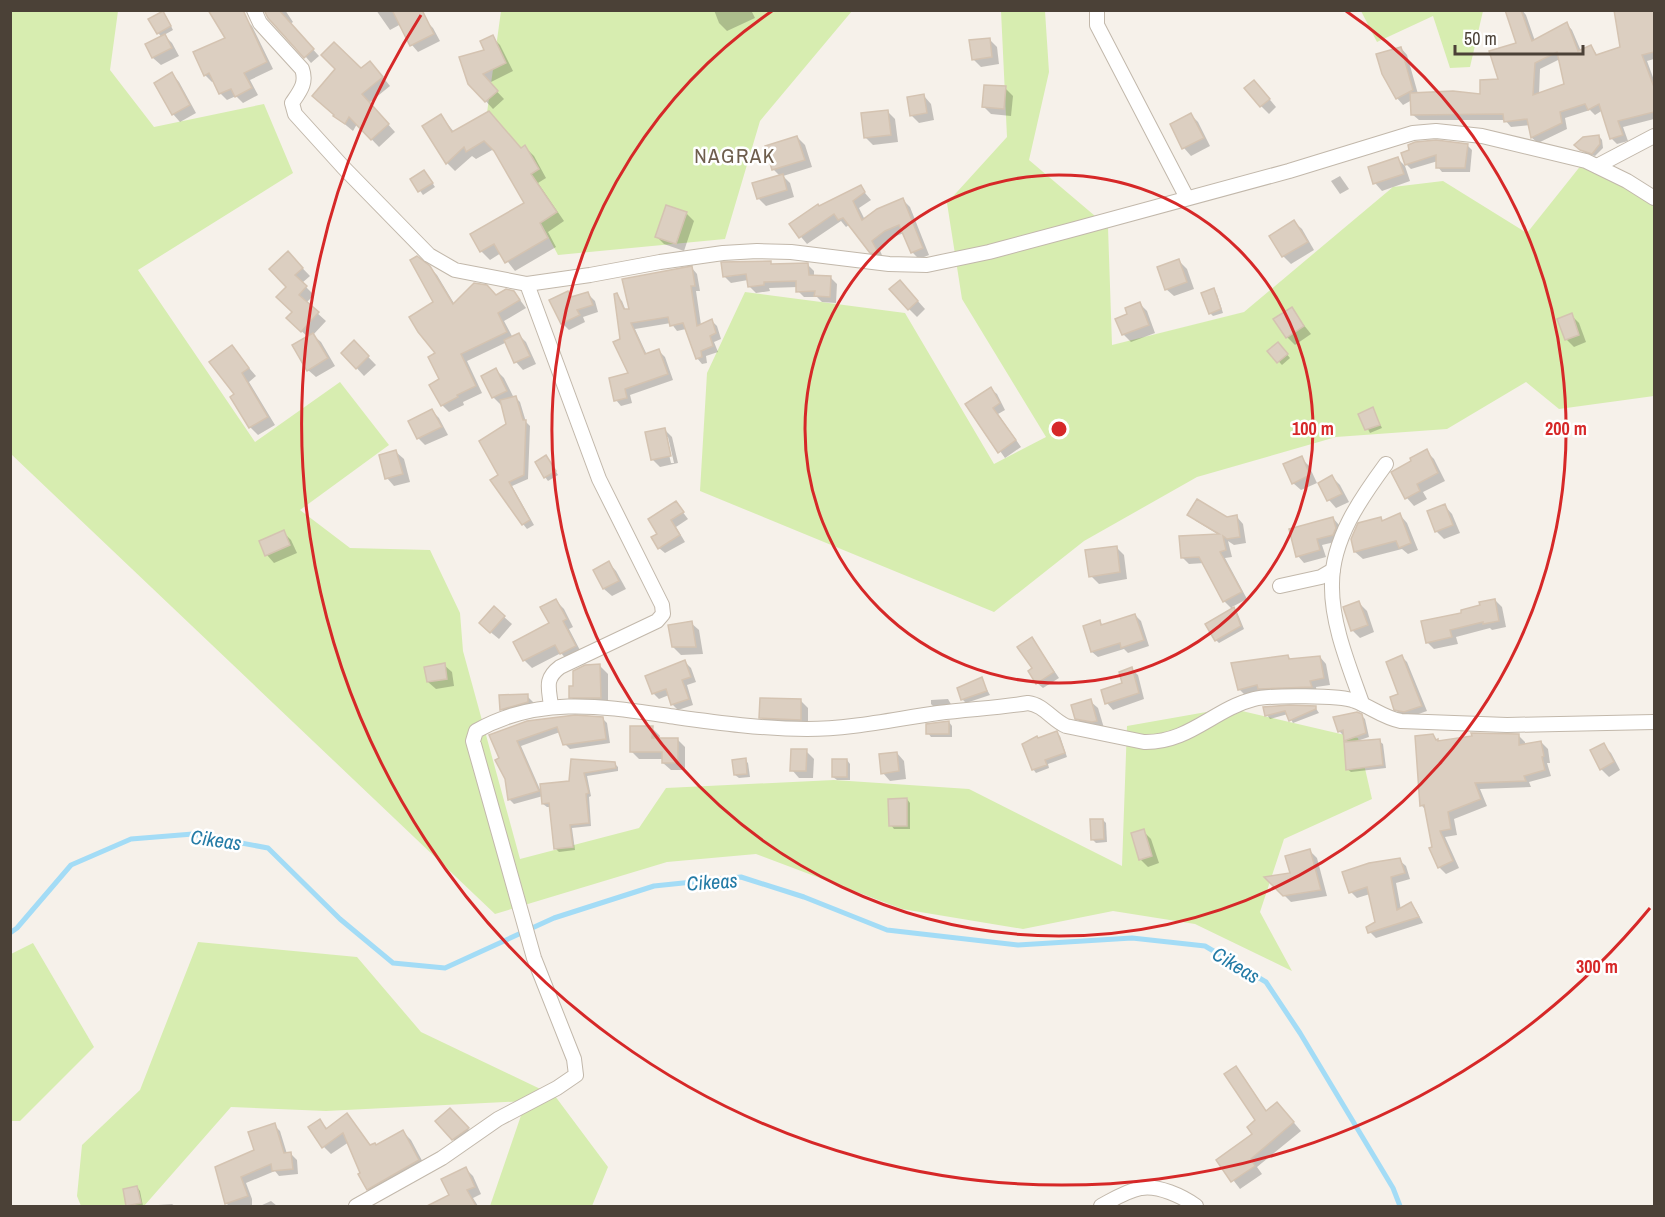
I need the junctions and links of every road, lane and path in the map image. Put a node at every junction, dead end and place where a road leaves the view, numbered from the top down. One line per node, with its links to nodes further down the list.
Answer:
1 (254, 10): 7 (street)
2 (1097, 10): 5 (street)
3 (1654, 136): 4 (street)
4 (1598, 166): 5 (street); 6 (street)
5 (1187, 198): 7 (street)
6 (1654, 198)
7 (527, 284): 12 (street)
8 (1386, 464): 9 (street)
9 (1333, 570): 10 (street); 11 (street)
10 (1280, 586)
11 (1362, 703): 12 (street); 13 (street)
12 (552, 706): 14 (street)
13 (1654, 722)
14 (356, 1206)
15 (1101, 1206): 16 (street)
16 (1196, 1206)

